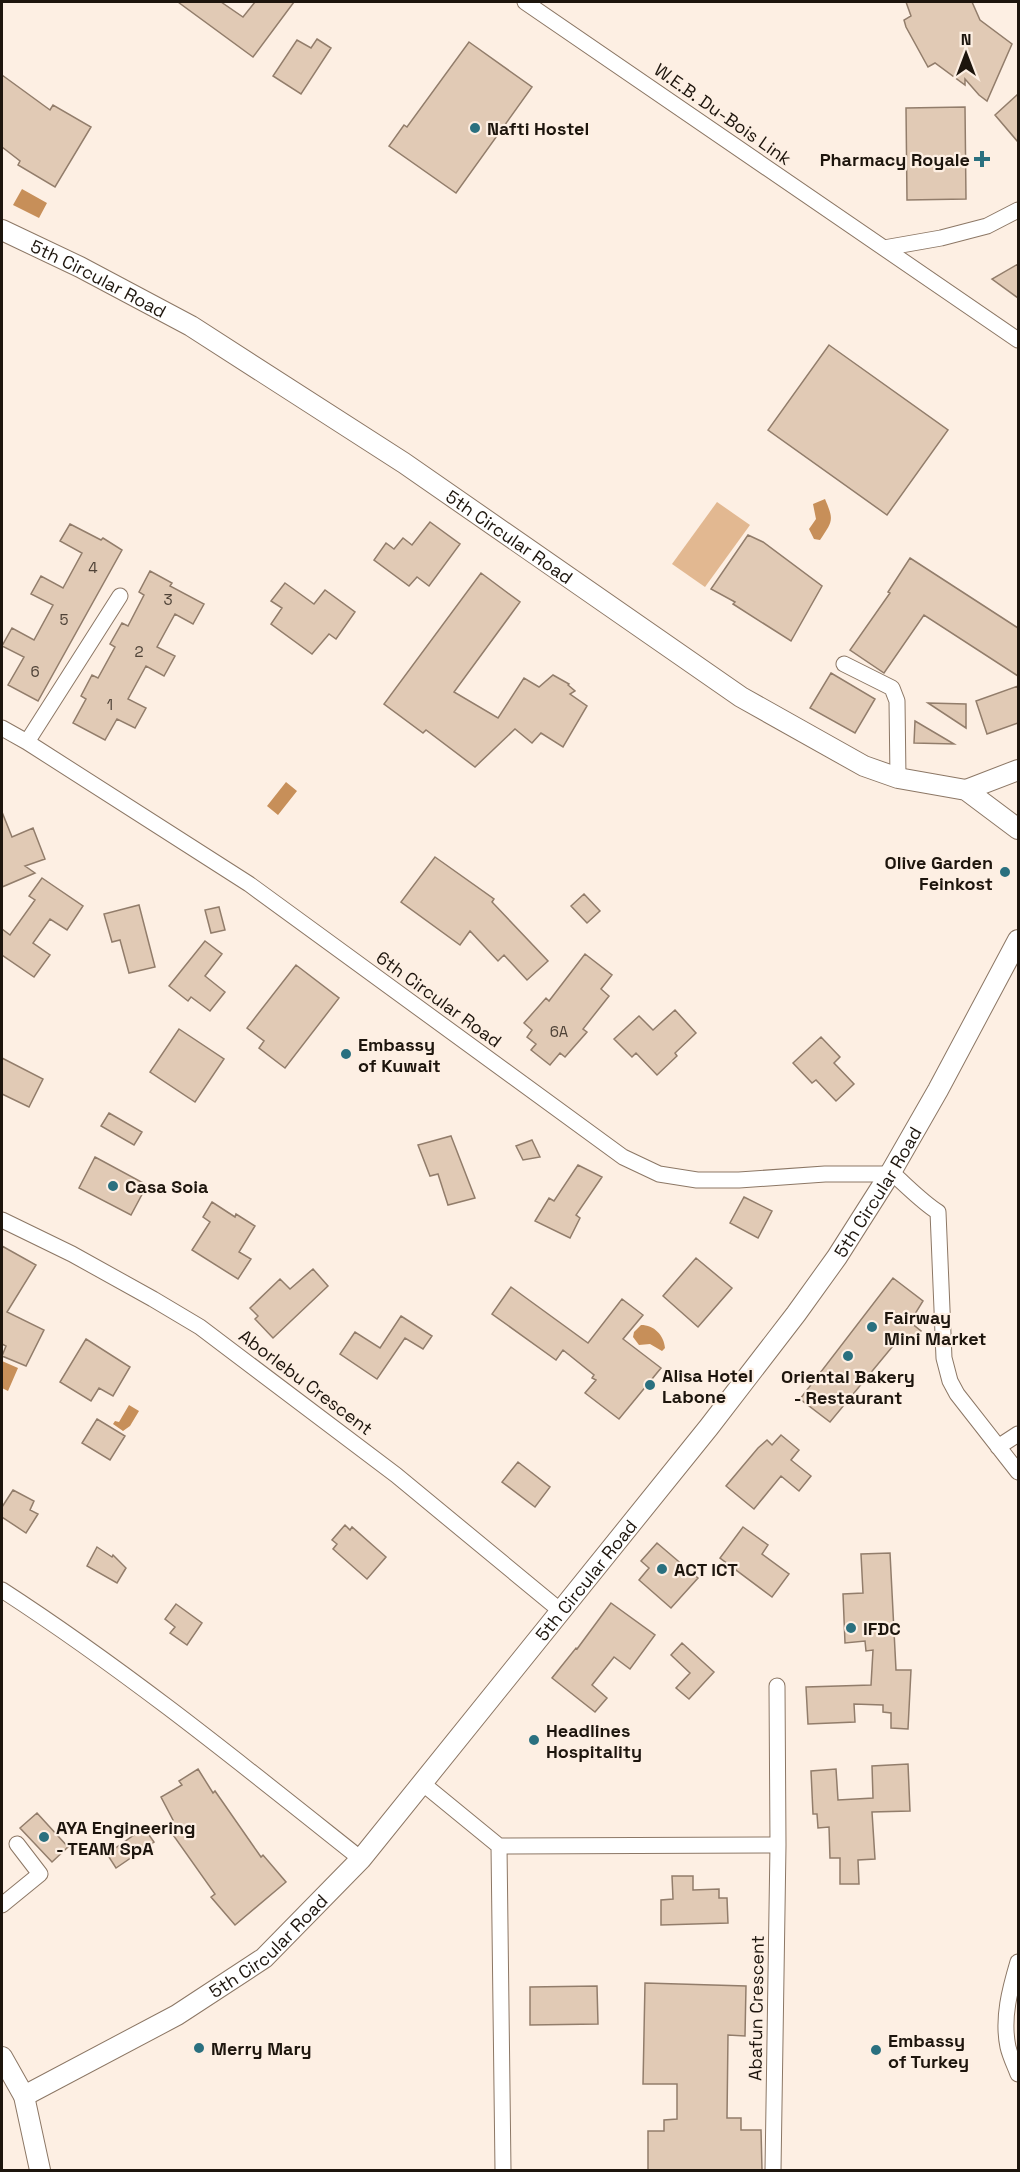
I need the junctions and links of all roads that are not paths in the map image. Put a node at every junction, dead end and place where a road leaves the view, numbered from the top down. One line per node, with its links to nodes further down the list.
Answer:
1 (525, 2): 4 (street, W.E.B. Du-Bois Link)
2 (1018, 210): 4 (street)
3 (2, 230): 11 (street, 5th Circular Road)
4 (884, 248): 5 (street, W.E.B. Du-Bois Link)
5 (1018, 340)
6 (120, 596): 9 (street)
7 (844, 664): 11 (street)
8 (2, 728): 9 (street, 6th Circular Road)
9 (27, 741): 15 (street, 6th Circular Road)
10 (1018, 770): 12 (street)
11 (898, 778): 12 (street, 5th Circular Road)
12 (966, 790): 13 (street, 5th Circular Road)
13 (1018, 829)
14 (1018, 940): 15 (street, 5th Circular Road)
15 (891, 1173): 18 (street); 21 (street, 5th Circular Road)
16 (2, 1220): 21 (street, Aborlebu Crescent)
17 (1018, 1434): 18 (street)
18 (998, 1447): 19 (street)
19 (1018, 1472)
20 (2, 1590): 27 (street)
21 (562, 1612): 23 (street, 5th Circular Road)
22 (777, 1686): 25 (street, Abafun Crescent)
23 (422, 1783): 26 (street); 27 (street, 5th Circular Road)
24 (17, 1844): 28 (street)
25 (778, 1845): 26 (street); 35 (street, Abafun Crescent)
26 (499, 1846): 34 (street)
27 (361, 1859): 32 (street, 5th Circular Road)
28 (2, 1905)
29 (1018, 1962): 31 (street)
30 (2, 2057): 32 (street)
31 (1018, 2074)
32 (24, 2096): 33 (street)
33 (40, 2170)
34 (503, 2170)
35 (773, 2170)

